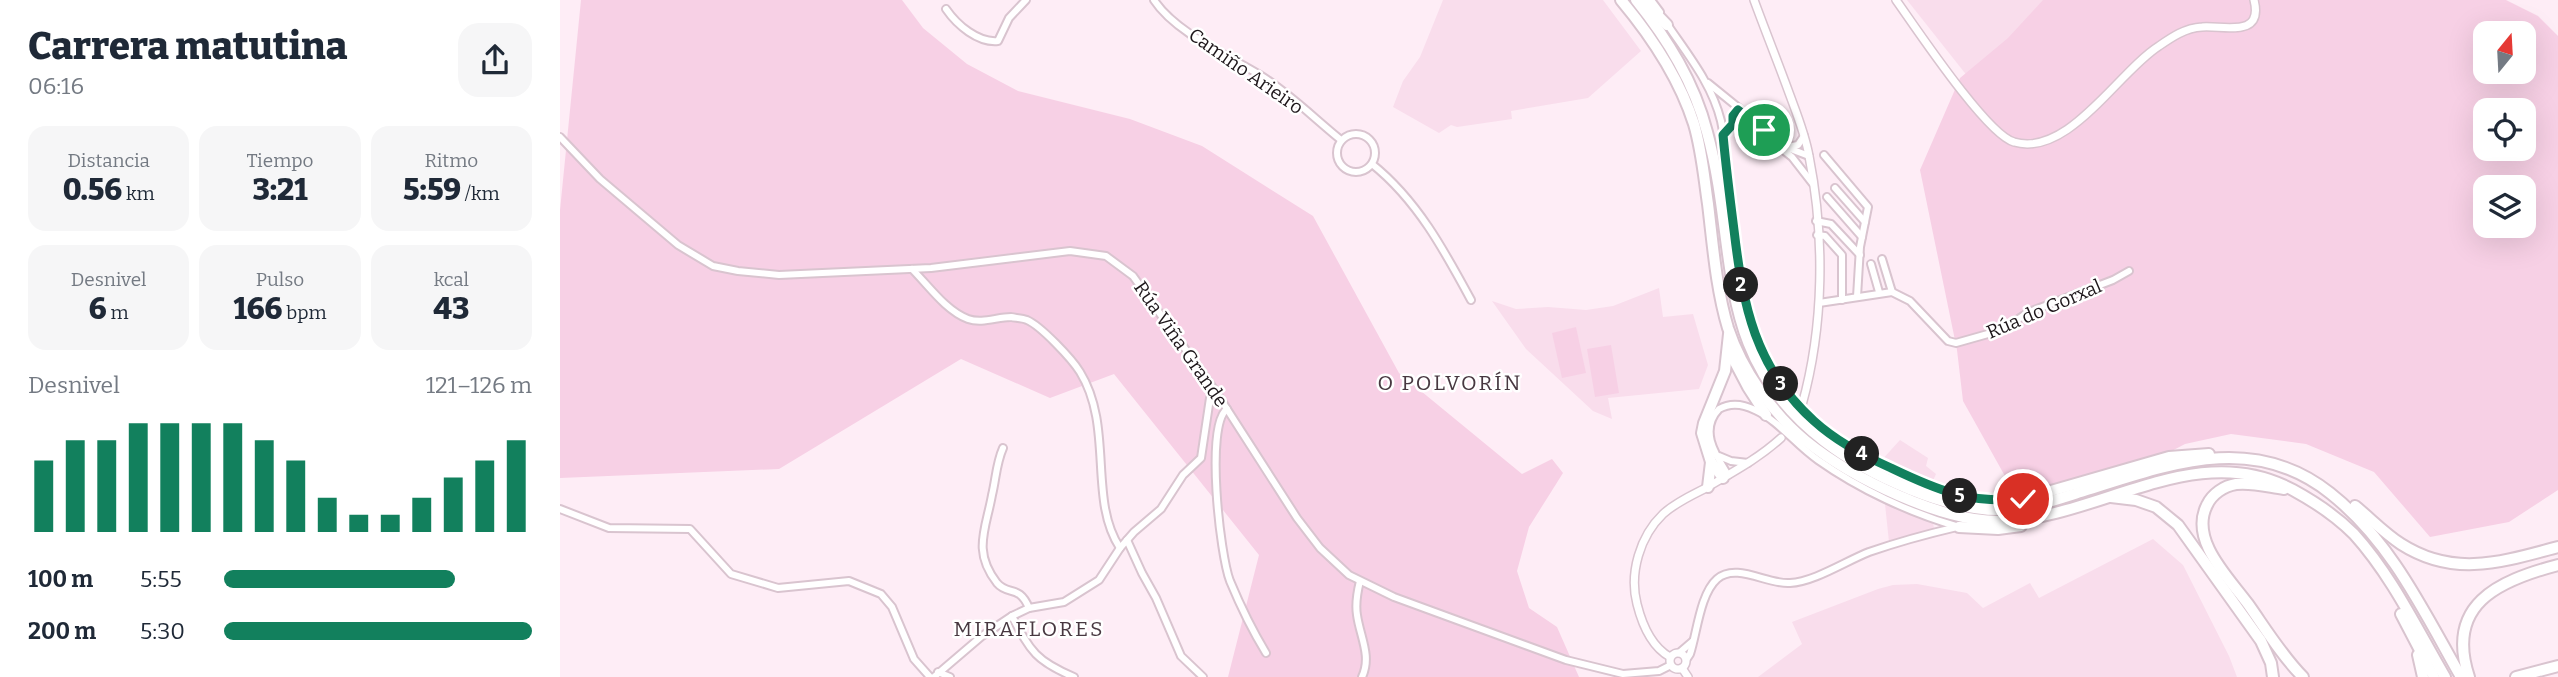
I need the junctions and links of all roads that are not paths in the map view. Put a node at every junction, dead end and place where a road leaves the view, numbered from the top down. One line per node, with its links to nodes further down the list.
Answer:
1 (1026, 0): 10 (street)
2 (1154, 0): 18 (street, Camiño Arieiro)
3 (1621, 0): 42 (highway)
4 (1636, 0): 50 (highway)
5 (1643, 0): 11 (highway)
6 (1651, 0): 11 (street)
7 (1754, 0): 16 (street)
8 (1896, 0): 9 (street)
9 (2254, 0)
10 (946, 9)
11 (1667, 25): 12 (street)
12 (1704, 79): 13 (street); 15 (street)
13 (1738, 110): 14 (street); 19 (street)
14 (1733, 124): 15 (street); 22 (street)
15 (1723, 135): 58 (street)
16 (1804, 136): 19 (street); 21 (street)
17 (560, 137): 34 (street, Rúa Viña Grande)
18 (1341, 140): 23 (street); 23 (street)
19 (1787, 147): 21 (street)
20 (1824, 155): 28 (street)
21 (1809, 156): 22 (street); 24 (street)
22 (1792, 157): 24 (street)
23 (1372, 164): 39 (street)
24 (1813, 184): 27 (street)
25 (1835, 188): 28 (street)
26 (1827, 197): 30 (street)
27 (1816, 221): 29 (street); 31 (street)
28 (1865, 222): 30 (street)
29 (1817, 234): 40 (street); 41 (street)
30 (1862, 237): 31 (street)
31 (1860, 255): 38 (street)
32 (1882, 259): 37 (street)
33 (1871, 264): 36 (street)
34 (912, 268): 44 (street, Rúa Viña Grande); 66 (street)
35 (2129, 271): 37 (street, Rúa do Gorxal)
36 (1879, 292): 37 (street); 38 (street)
37 (1892, 292)
38 (1857, 297): 40 (street)
39 (1471, 300)
40 (1842, 300): 41 (street)
41 (1819, 303): 45 (street)
42 (1729, 331): 43 (highway); 60 (highway)
43 (1728, 349): 47 (highway); 51 (highway)
44 (1216, 392): 46 (street, Rúa Viña Grande); 64 (street)
45 (1802, 405)
46 (1227, 409): 68 (street, Rúa Viña Grande); 74 (street)
47 (1766, 415): 51 (street); 61 (street)
48 (1781, 438): 52 (street)
49 (1003, 448): 70 (street)
50 (2225, 457): 56 (highway); 58 (highway)
51 (1714, 458): 52 (street); 53 (highway); 54 (highway)
52 (1749, 463): 53 (street)
53 (1725, 477): 54 (street)
54 (1708, 487): 77 (street)
55 (2292, 489): 57 (highway); 69 (highway); 88 (highway)
56 (2330, 493): 65 (highway); 81 (highway)
57 (2108, 497): 60 (highway); 87 (highway)
58 (2023, 499)
59 (560, 509): 80 (street)
60 (2053, 514): 62 (highway)
61 (1940, 522): 62 (street); 63 (street)
62 (1959, 527): 63 (street)
63 (1939, 531): 72 (street)
64 (1127, 540): 66 (street); 84 (street)
65 (2558, 547)
66 (1120, 548): 70 (street)
67 (2558, 565): 81 (highway)
68 (1360, 582): 77 (street, Rúa Viña Grande); 85 (street)
69 (2399, 597): 73 (highway); 91 (highway)
70 (1029, 608): 71 (street)
71 (1012, 616): 80 (street); 83 (street)
72 (1693, 641): 75 (street); 76 (street)
73 (2416, 645): 89 (highway); 90 (highway)
74 (1266, 653)
75 (1679, 653): 76 (street); 77 (street)
76 (1686, 660): 79 (street)
77 (1671, 661): 79 (street)
78 (2558, 666): 92 (highway)
79 (1682, 668): 86 (street)
80 (934, 676): 82 (street)
81 (2463, 676)
82 (950, 677)
83 (1074, 677)
84 (1203, 677)
85 (1362, 677)
86 (1688, 677)
87 (2273, 677)
88 (2303, 677)
89 (2423, 677)
90 (2434, 677)
91 (2445, 677)
92 (2516, 677)

